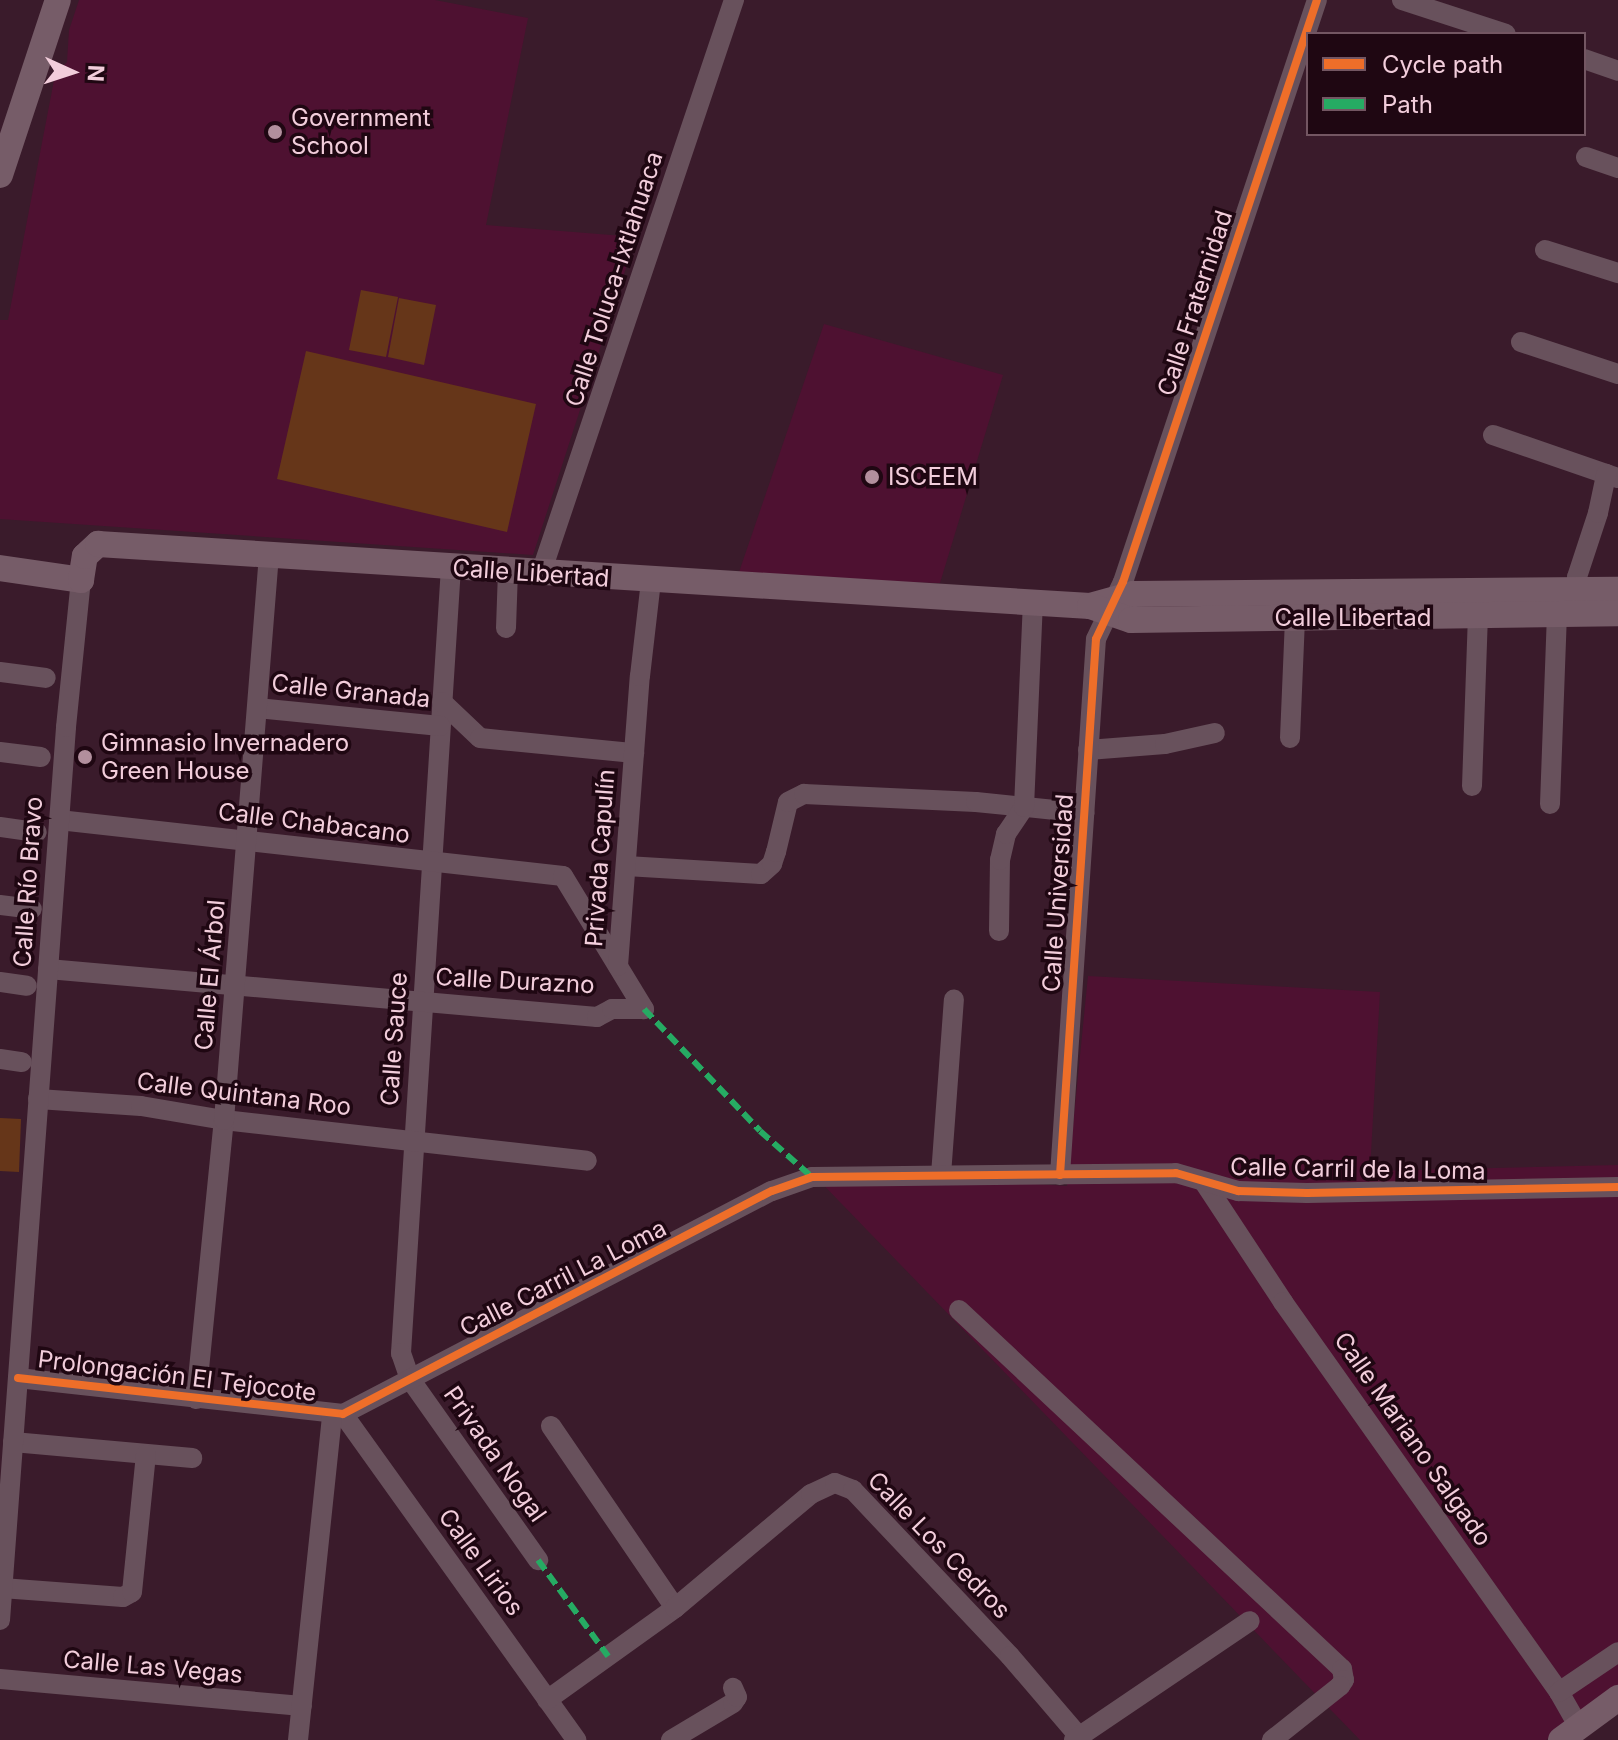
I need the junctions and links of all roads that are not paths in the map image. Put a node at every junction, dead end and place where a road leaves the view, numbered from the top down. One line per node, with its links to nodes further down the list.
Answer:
1 (58, 0): 12 (main road)
2 (734, 0): 23 (street, Calle Toluca-Ixtlahuaca)
3 (1317, 0): 5 (street, Calle Fraternidad)
4 (1402, 0): 6 (street)
5 (1307, 32)
6 (1500, 32)
7 (1306, 34): 29 (street, Calle Fraternidad)
8 (1586, 60): 9 (street)
9 (1618, 71)
10 (1586, 157): 11 (street)
11 (1618, 168)
12 (0, 175)
13 (1545, 250): 14 (street)
14 (1618, 273)
15 (1521, 342): 16 (street)
16 (1618, 374)
17 (1493, 435): 18 (street)
18 (1612, 476): 27 (street)
19 (269, 555): 20 (main road, Calle Libertad); 24 (main road, Calle Libertad); 38 (street, Calle El Árbol)
20 (451, 567): 22 (main road, Calle Libertad); 37 (street, Calle Sauce)
21 (0, 568): 24 (main road)
22 (508, 571): 23 (main road, Calle Libertad); 34 (street)
23 (541, 573): 25 (main road, Calle Libertad)
24 (81, 580): 50 (street, Calle Río Bravo)
25 (651, 581): 28 (main road, Calle Libertad); 44 (street, Privada Capulín)
26 (1618, 590): 27 (main road, Calle Libertad)
27 (1577, 591): 29 (main road, Calle Libertad)
28 (1033, 603): 29 (main road, Calle Libertad); 48 (street)
29 (1105, 608): 33 (main road, Calle Libertad); 42 (street, Calle Universidad)
30 (1618, 613): 31 (main road, Calle Libertad)
31 (1557, 614): 32 (main road, Calle Libertad); 47 (street)
32 (1478, 616): 33 (main road, Calle Libertad); 46 (street)
33 (1295, 618): 41 (street)
34 (506, 628)
35 (0, 672): 36 (street)
36 (46, 678)
37 (442, 702): 39 (street, Calle Sauce); 44 (street)
38 (257, 708): 39 (street, Calle Granada); 53 (street, Calle El Árbol)
39 (440, 726): 54 (street, Calle Sauce)
40 (1215, 733): 42 (street)
41 (1290, 738)
42 (1088, 750): 49 (street, Calle Universidad)
43 (0, 752): 45 (street)
44 (634, 753): 55 (street, Privada Capulín)
45 (41, 757)
46 (1472, 786)
47 (1550, 804)
48 (1024, 807): 49 (street); 55 (street); 58 (street)
49 (1084, 813): 73 (street, Calle Universidad)
50 (59, 820): 53 (street, Calle Chabacano); 60 (street, Calle Río Bravo)
51 (0, 827): 52 (street)
52 (37, 832)
53 (247, 842): 54 (street, Calle Chabacano); 63 (street, Calle El Árbol)
54 (434, 864): 59 (street, Calle Chabacano); 65 (street, Calle Sauce)
55 (626, 866): 59 (street, Privada Capulín)
56 (0, 905): 57 (street)
57 (32, 909)
58 (999, 931)
59 (618, 966): 65 (street, Calle Durazno)
60 (48, 969): 63 (street, Calle Durazno); 68 (street, Calle Río Bravo)
61 (0, 982): 62 (street)
62 (27, 986)
63 (235, 986): 65 (street, Calle Durazno); 69 (street, Calle El Árbol)
64 (954, 999): 72 (street)
65 (423, 1002): 70 (street, Calle Sauce)
66 (0, 1059): 67 (street)
67 (22, 1062)
68 (38, 1099): 69 (street, Calle Quintana Roo); 78 (street, Calle Río Bravo)
69 (224, 1120): 70 (street, Calle Quintana Roo); 80 (street, Calle El Árbol)
70 (413, 1141): 71 (street, Calle Quintana Roo); 79 (street, Calle Sauce)
71 (587, 1161)
72 (941, 1175): 73 (street, Calle Carril de la Loma); 74 (street, Calle Carril de la Loma)
73 (1060, 1175): 75 (street, Calle Carril de la Loma)
74 (812, 1177): 79 (street, Calle Carril La Loma)
75 (1204, 1182): 76 (street, Calle Carril de la Loma); 96 (street, Calle Mariano Salgado)
76 (1618, 1187)
77 (959, 1310): 105 (street)
78 (18, 1378): 80 (street, Prolongación El Tejocote); 81 (street, Calle Río Bravo)
79 (410, 1379): 82 (street, Calle Carril La Loma); 88 (street, Privada Nogal)
80 (196, 1399): 82 (street, Prolongación El Tejocote)
81 (8, 1402): 84 (street, Calle Río Bravo)
82 (338, 1414): 98 (street, Calle Lirios); 99 (street)
83 (551, 1426): 90 (street)
84 (13, 1442): 85 (street); 87 (street, Calle Río Bravo)
85 (146, 1455): 86 (street); 89 (street)
86 (192, 1458)
87 (2, 1555): 89 (street, Calle Río Bravo)
88 (538, 1560)
89 (2, 1588): 91 (street, Calle Río Bravo)
90 (675, 1608): 98 (street, Calle Los Cedros); 101 (street, Calle Los Cedros)
91 (0, 1620)
92 (1250, 1621): 101 (street)
93 (1618, 1652): 96 (street)
94 (0, 1679): 99 (street, Calle Las Vegas)
95 (733, 1688): 104 (street)
96 (1559, 1692): 100 (street, Calle Mariano Salgado)
97 (1618, 1698): 100 (main road)
98 (547, 1700): 103 (street, Calle Lirios)
99 (299, 1724): 102 (street)
100 (1570, 1734)
101 (1078, 1739)
102 (318, 1740)
103 (576, 1740)
104 (671, 1740)
105 (1272, 1740)

